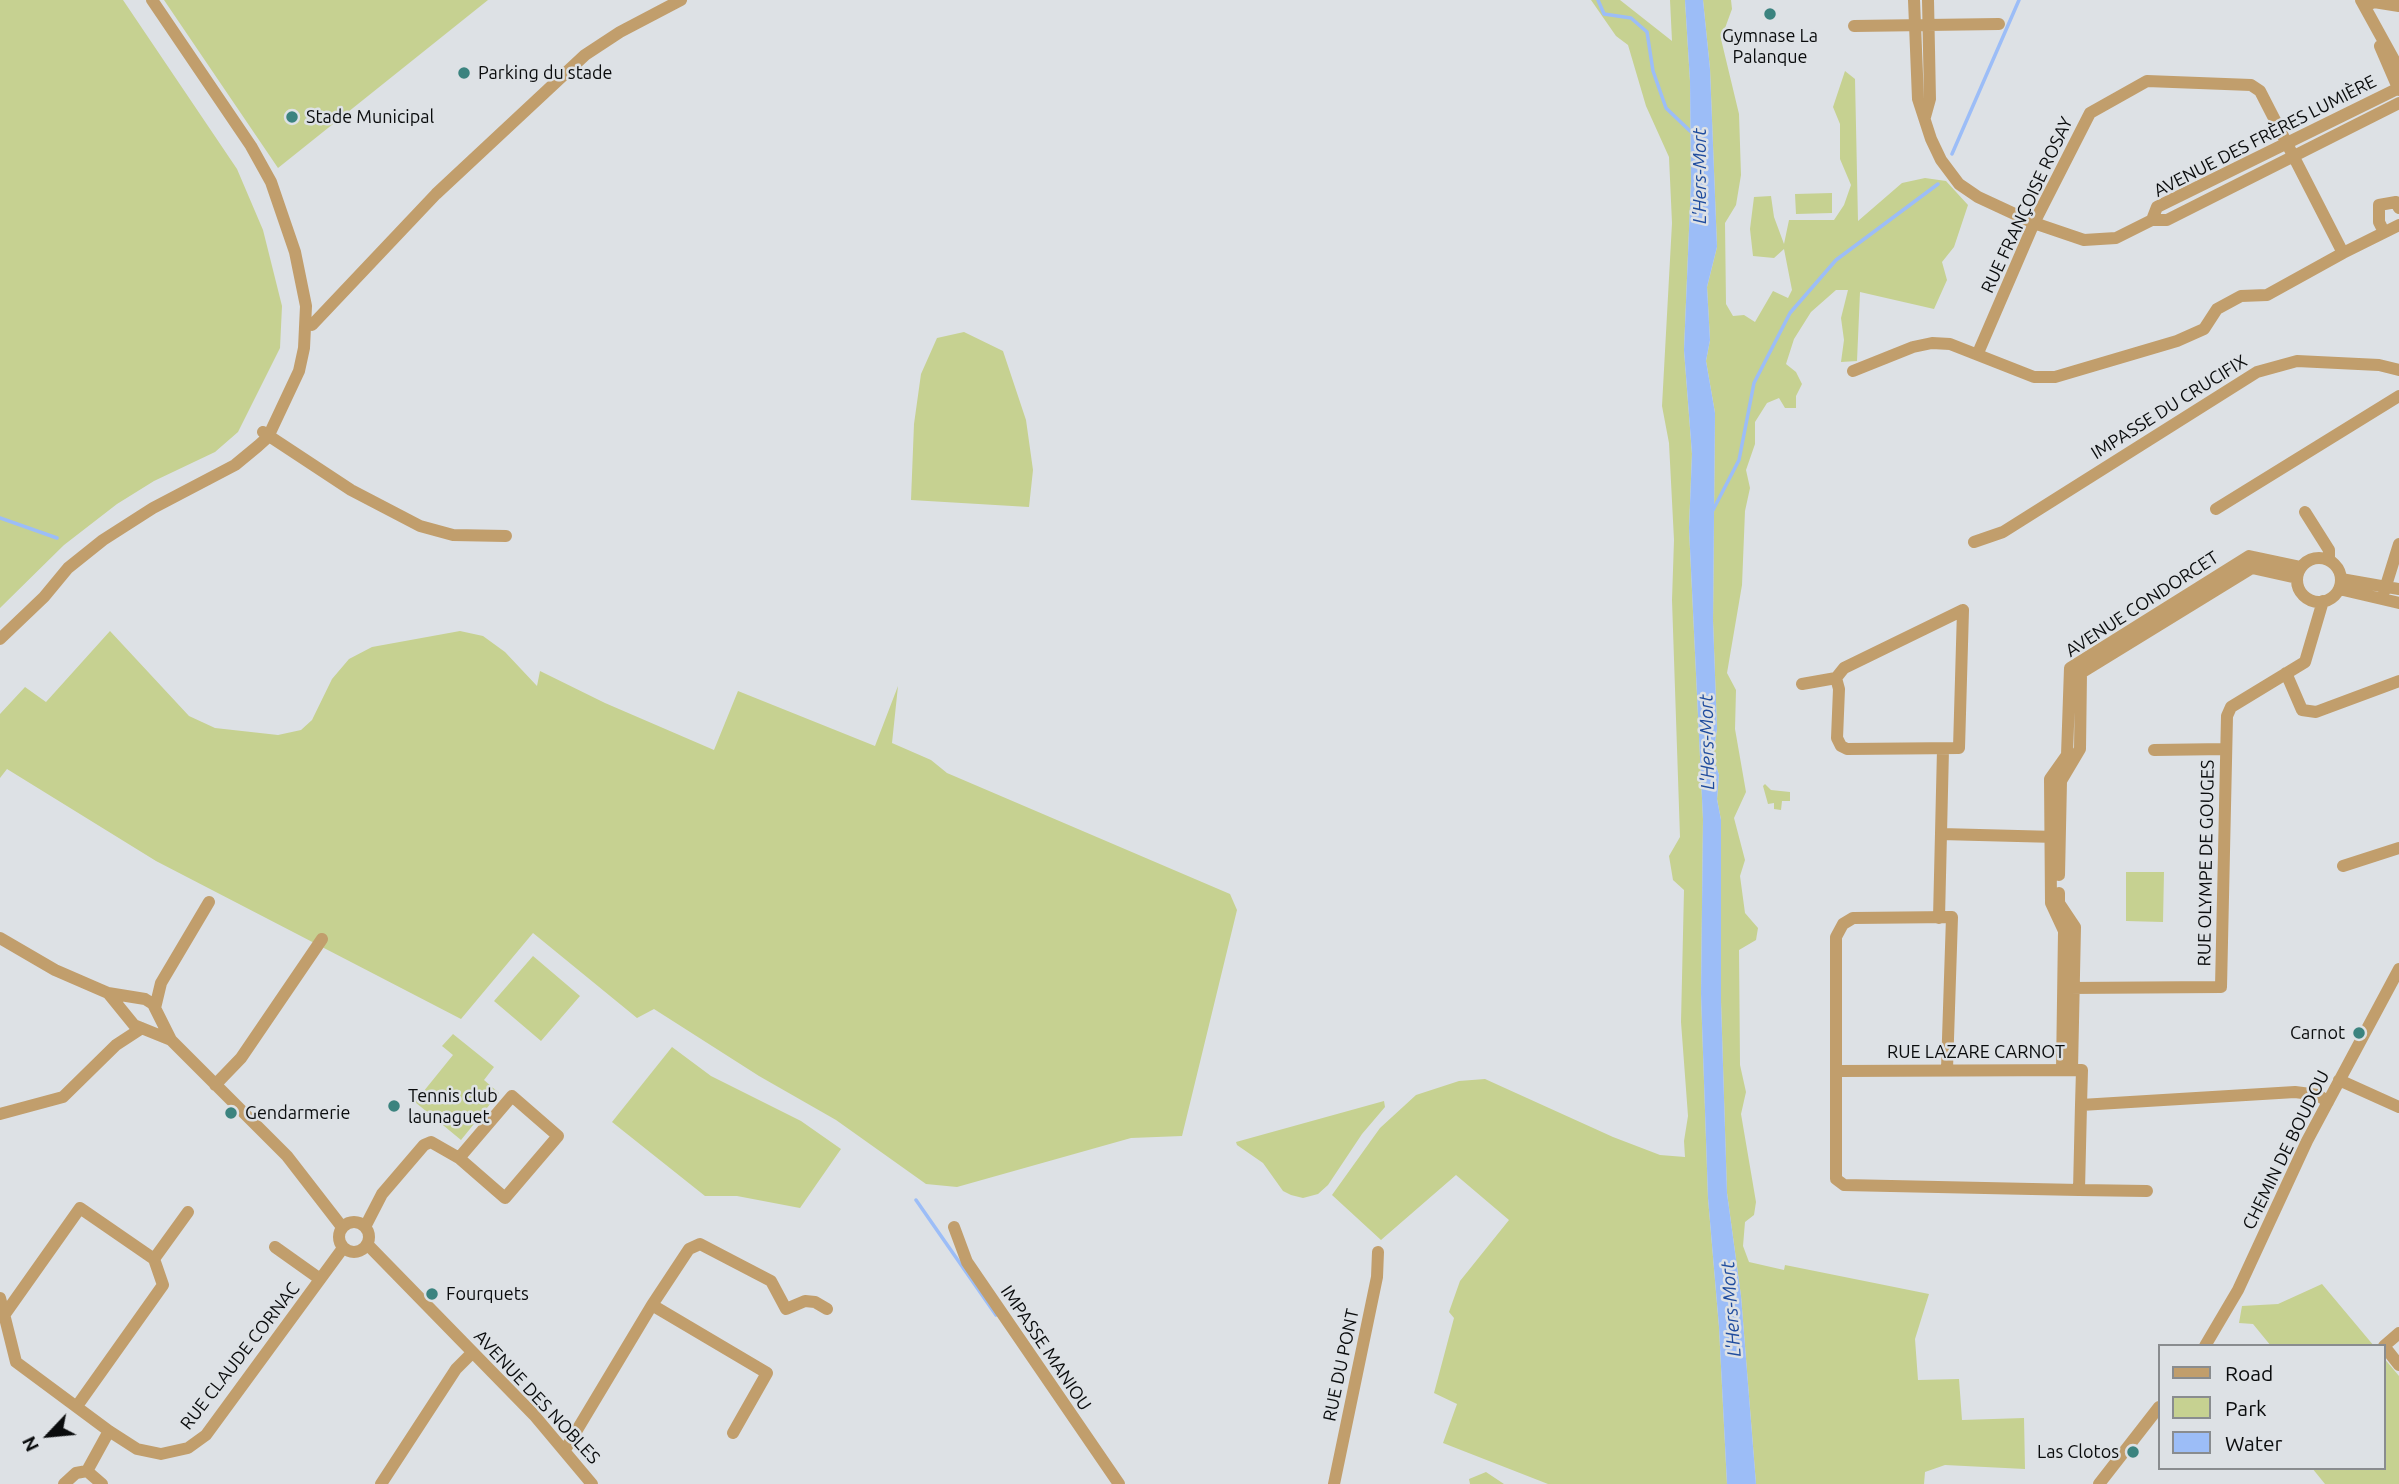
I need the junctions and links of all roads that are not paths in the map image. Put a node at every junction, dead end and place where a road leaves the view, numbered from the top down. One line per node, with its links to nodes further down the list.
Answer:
1 (152, 0): 29 (street)
2 (681, 0): 24 (street)
3 (1914, 0): 9 (street, AVENUE DES FRÈRES LUMIÈRE)
4 (1928, 0): 7 (street, AVENUE DES FRÈRES LUMIÈRE)
5 (2363, 3): 6 (street); 10 (street)
6 (2399, 6)
7 (1929, 24): 8 (street); 9 (street); 15 (street, AVENUE DES FRÈRES LUMIÈRE)
8 (1999, 24)
9 (1915, 25): 11 (street); 15 (street, AVENUE DES FRÈRES LUMIÈRE)
10 (2375, 25): 12 (street); 13 (street)
11 (1854, 26)
12 (2399, 69)
13 (2399, 88): 16 (street, AVENUE DES FRÈRES LUMIÈRE)
14 (2399, 103): 17 (street, AVENUE DES FRÈRES LUMIÈRE)
15 (1925, 118): 20 (street, AVENUE DES FRÈRES LUMIÈRE)
16 (2287, 143): 17 (street, RUE FRANÇOISE ROSAY); 19 (street, AVENUE DES FRÈRES LUMIÈRE); 20 (street, RUE FRANÇOISE ROSAY)
17 (2294, 158): 19 (street, AVENUE DES FRÈRES LUMIÈRE); 23 (street, RUE FRANÇOISE ROSAY)
18 (2399, 208): 22 (street)
19 (2152, 220): 20 (street, AVENUE DES FRÈRES LUMIÈRE)
20 (2034, 223): 25 (street, RUE FRANÇOISE ROSAY)
21 (2399, 225): 22 (street)
22 (2384, 232): 23 (street)
23 (2343, 253): 25 (street)
24 (312, 325)
25 (1978, 354): 27 (street)
26 (2399, 370): 33 (street, IMPASSE DU CRUCIFIX)
27 (1853, 371)
28 (2399, 396): 30 (street)
29 (265, 434): 32 (street); 42 (street)
30 (2216, 509)
31 (2305, 512): 35 (street)
32 (506, 536)
33 (1975, 541)
34 (2399, 544): 39 (street)
35 (2329, 560): 36 (street); 37 (street)
36 (2299, 572): 40 (street); 51 (street, AVENUE CONDORCET)
37 (2340, 584): 39 (street); 40 (street)
38 (2399, 589): 39 (street)
39 (2384, 593): 41 (street)
40 (2323, 601): 43 (street, RUE OLYMPE DE GOUGES)
41 (2399, 603)
42 (0, 639)
43 (2286, 673): 45 (street); 48 (street, RUE OLYMPE DE GOUGES)
44 (1836, 678): 46 (street); 47 (street); 47 (street)
45 (2399, 681)
46 (1802, 684)
47 (1943, 749): 50 (street)
48 (2226, 749): 49 (street, RUE OLYMPE DE GOUGES); 60 (street, RUE OLYMPE DE GOUGES)
49 (2154, 750)
50 (1941, 834): 51 (street); 55 (street)
51 (2055, 837): 60 (street, AVENUE CONDORCET)
52 (2399, 848): 53 (street)
53 (2343, 866)
54 (209, 902): 59 (street)
55 (1939, 918): 68 (street); 70 (street)
56 (0, 938): 61 (street)
57 (322, 939): 72 (street)
58 (2399, 969): 71 (street, CHEMIN DE BOUDOU)
59 (161, 983): 62 (street); 63 (street)
60 (2069, 988): 69 (street, AVENUE CONDORCET)
61 (108, 993): 62 (street); 64 (street)
62 (138, 999): 63 (street); 64 (street)
63 (156, 1011): 65 (street); 66 (street)
64 (128, 1016): 65 (street); 67 (street)
65 (144, 1027): 66 (street); 67 (street)
66 (171, 1040): 72 (street)
67 (116, 1045): 76 (street)
68 (1947, 1069): 69 (street, RUE LAZARE CARNOT); 70 (street, RUE LAZARE CARNOT)
69 (2067, 1070): 74 (street, RUE LAZARE CARNOT)
70 (1838, 1071): 78 (street)
71 (2339, 1080): 73 (street, CHEMIN DE BOUDOU); 75 (street)
72 (215, 1085): 81 (street)
73 (2328, 1102): 74 (street); 95 (street, CHEMIN DE BOUDOU)
74 (2081, 1105): 78 (street)
75 (2399, 1107)
76 (0, 1114)
77 (459, 1158): 77 (street); 82 (street)
78 (2079, 1190): 79 (street)
79 (2147, 1191)
80 (188, 1212): 88 (street)
81 (342, 1227): 82 (street); 86 (street)
82 (365, 1227): 84 (street)
83 (954, 1227): 110 (street, IMPASSE MANIOU)
84 (367, 1244): 86 (street); 98 (street, AVENUE DES NOBLES)
85 (275, 1247): 89 (street)
86 (343, 1248): 89 (street, RUE CLAUDE CORNAC)
87 (1378, 1252): 111 (street, RUE DU PONT)
88 (155, 1259): 93 (street); 100 (street)
89 (320, 1279): 102 (street, RUE CLAUDE CORNAC)
90 (0, 1298): 93 (street, RUE CLAUDE CORNAC)
91 (652, 1305): 92 (street); 103 (street); 104 (street)
92 (827, 1309)
93 (5, 1314): 100 (street, RUE CLAUDE CORNAC)
94 (2399, 1334): 96 (street)
95 (2207, 1344)
96 (2385, 1345)
97 (2385, 1347): 99 (street)
98 (472, 1353): 104 (street, AVENUE DES NOBLES); 108 (street)
99 (2399, 1365)
100 (77, 1406): 102 (street, RUE CLAUDE CORNAC)
101 (2158, 1408): 112 (street)
102 (109, 1432): 105 (street)
103 (733, 1433)
104 (565, 1450): 109 (street, AVENUE DES NOBLES)
105 (87, 1471): 106 (street); 107 (street)
106 (64, 1484)
107 (102, 1484)
108 (381, 1484)
109 (592, 1484)
110 (1119, 1484)
111 (1334, 1484)
112 (2099, 1484)

